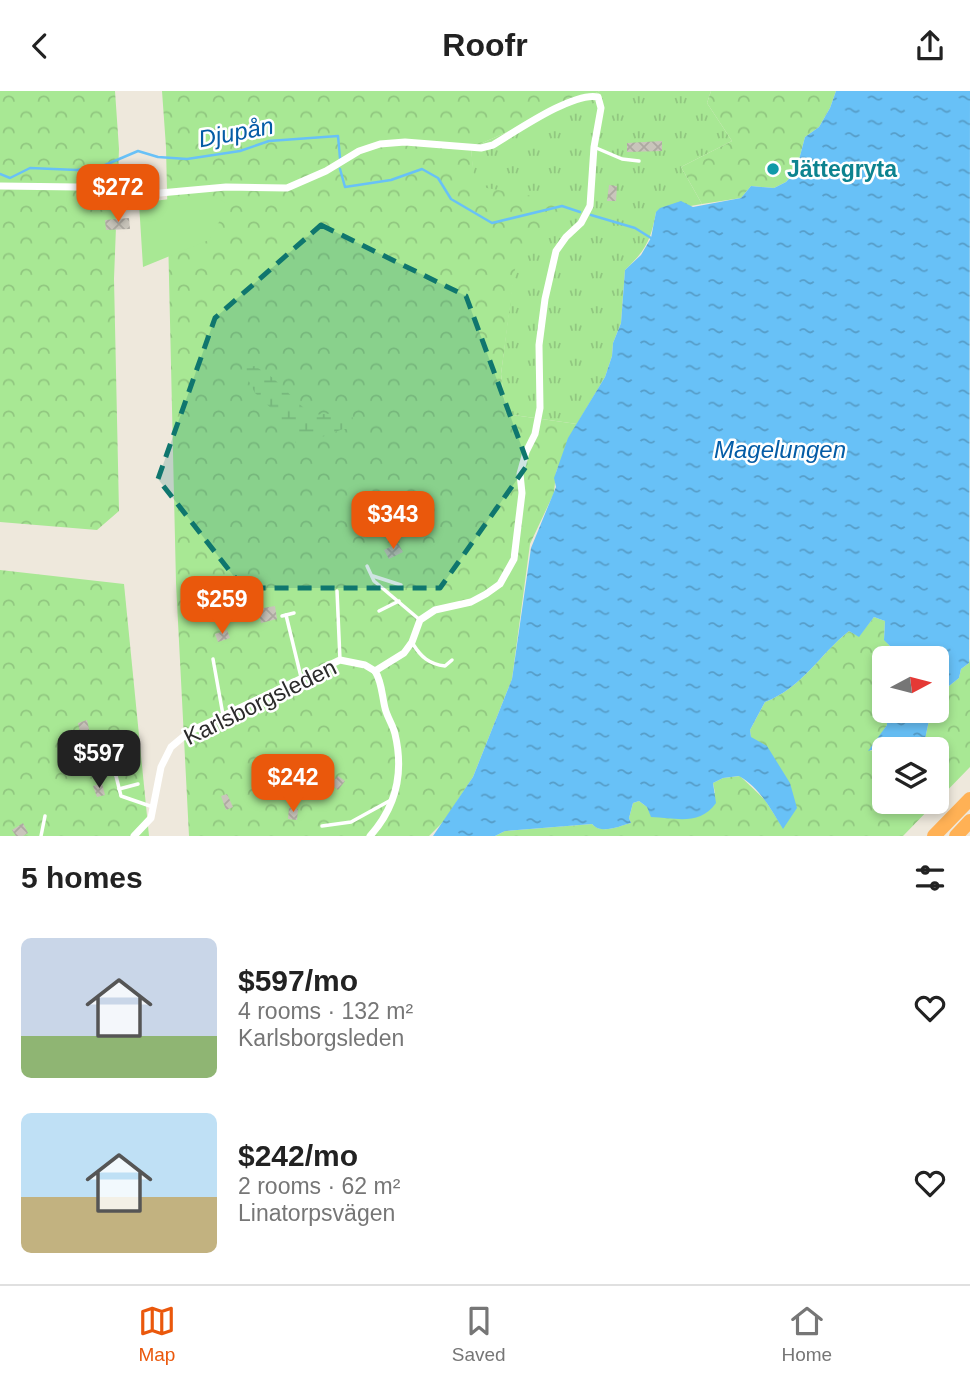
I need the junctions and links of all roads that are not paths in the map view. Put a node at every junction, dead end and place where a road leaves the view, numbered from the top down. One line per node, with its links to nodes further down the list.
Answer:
1 (594, 147): 2 (lane); 3 (street); 11 (street)
2 (639, 161)
3 (0, 186)
4 (367, 566): 5 (lane)
5 (373, 576): 6 (lane); 8 (lane)
6 (401, 585)
7 (337, 591): 14 (lane)
8 (399, 601): 9 (lane); 11 (lane)
9 (379, 611)
10 (294, 613): 17 (lane)
11 (420, 620): 12 (street)
12 (412, 642): 15 (lane); 16 (street)
13 (213, 659): 18 (lane)
14 (340, 660): 16 (street, Karlsborgsleden); 17 (street, Karlsborgsleden)
15 (452, 660)
16 (375, 671): 22 (street)
17 (301, 677): 18 (street, Karlsborgsleden)
18 (223, 715): 24 (street, Karlsborgsleden)
19 (104, 757): 21 (lane)
20 (138, 785): 21 (lane)
21 (119, 789): 24 (lane)
22 (393, 799): 27 (lane); 30 (street)
23 (970, 799): 31 (highway)
24 (153, 807): 29 (street, Karlsborgsleden)
25 (45, 816): 28 (lane)
26 (970, 821): 32 (highway)
27 (322, 826)
28 (41, 836)
29 (134, 836)
30 (370, 836)
31 (934, 836)
32 (956, 836)

